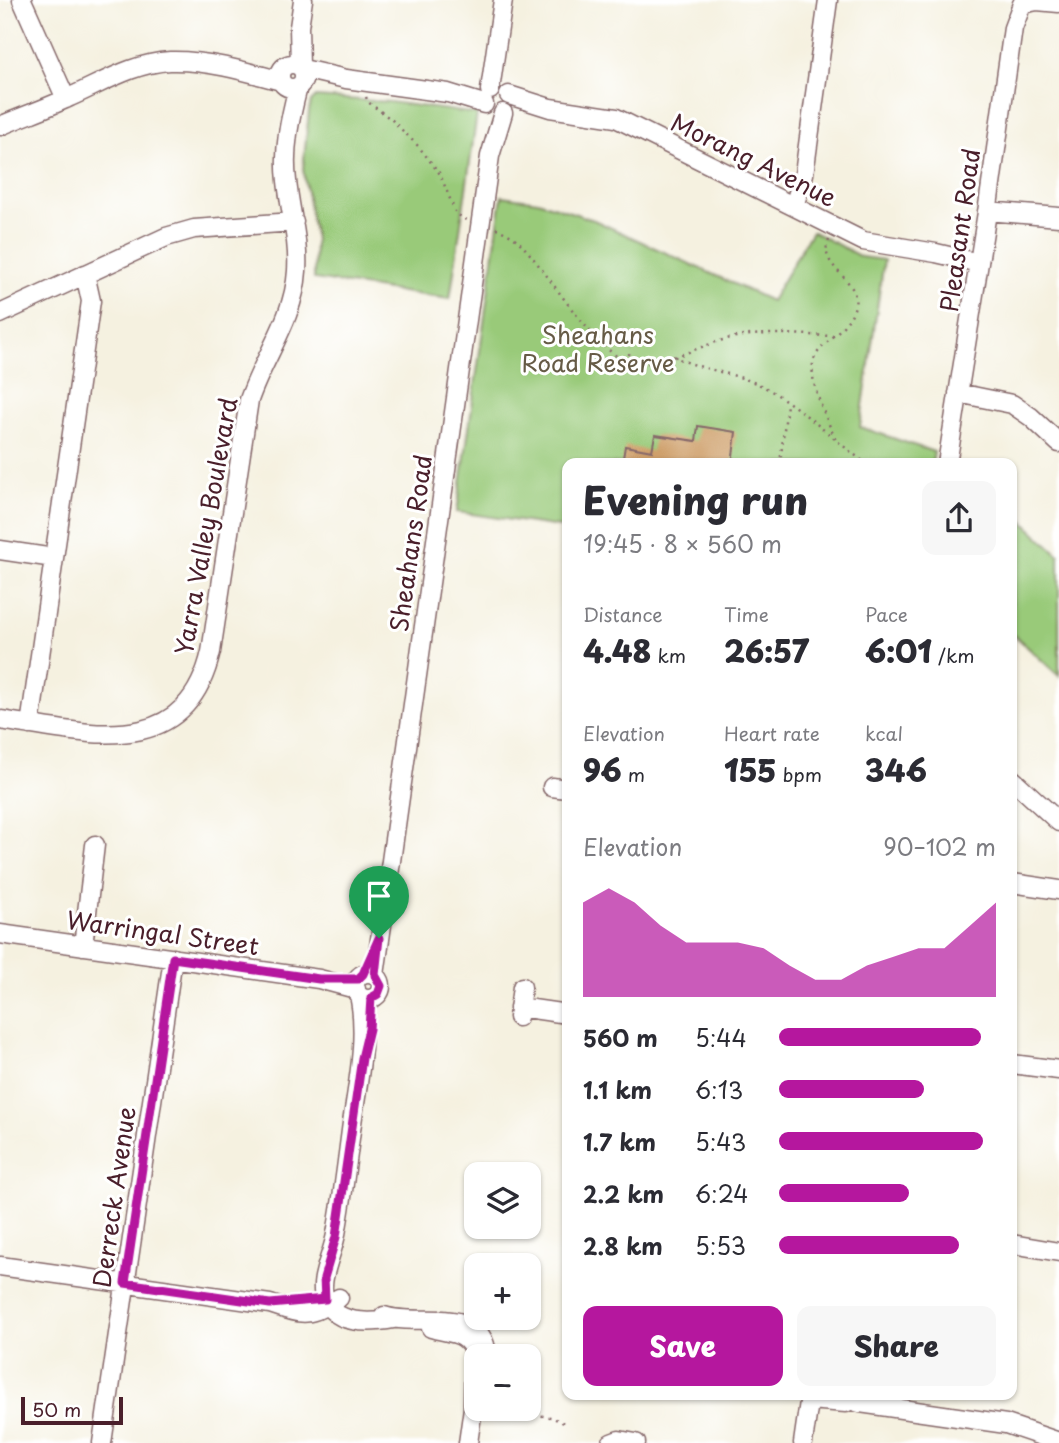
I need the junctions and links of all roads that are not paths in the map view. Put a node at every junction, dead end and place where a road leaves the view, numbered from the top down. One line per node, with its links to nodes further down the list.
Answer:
1 (22, 0): 8 (street)
2 (303, 0): 7 (street, Yarra Valley Boulevard)
3 (503, 0): 9 (street, Sheahans Road)
4 (828, 0): 11 (street)
5 (1020, 2): 6 (street); 12 (street, Pleasant Road)
6 (1059, 3)
7 (292, 75): 8 (street); 9 (street, Morang Avenue); 14 (street, Yarra Valley Boulevard)
8 (66, 99): 10 (street)
9 (496, 100): 11 (street, Morang Avenue); 33 (street, Sheahans Road)
10 (0, 126)
11 (794, 206): 15 (street, Morang Avenue)
12 (988, 206): 13 (street); 15 (street, Pleasant Road)
13 (1059, 216)
14 (294, 222): 16 (street); 24 (street, Yarra Valley Boulevard)
15 (980, 259): 18 (street, Pleasant Road)
16 (85, 274): 17 (street); 22 (street)
17 (0, 314)
18 (958, 393): 19 (street); 20 (street, Pleasant Road)
19 (1059, 443)
20 (948, 458)
21 (0, 550): 22 (street)
22 (54, 558): 24 (street)
23 (0, 720): 24 (street, Yarra Valley Boulevard)
24 (30, 725)
25 (1017, 784): 26 (street)
26 (1059, 822)
27 (95, 845): 31 (street)
28 (1017, 884): 29 (street)
29 (1059, 890)
30 (0, 934): 31 (street, Warringal Street)
31 (83, 946): 32 (street, Warringal Street)
32 (173, 958): 33 (street, Warringal Street); 41 (street, Derreck Avenue)
33 (364, 985): 42 (street, Sheahans Road)
34 (522, 987): 35 (street)
35 (562, 1014)
36 (1017, 1065): 37 (street)
37 (1059, 1070)
38 (1017, 1245): 39 (street)
39 (1059, 1252)
40 (0, 1265): 41 (street)
41 (125, 1283): 42 (street); 52 (street, Derreck Avenue)
42 (329, 1301): 43 (street)
43 (477, 1341): 44 (street); 45 (street)
44 (476, 1344)
45 (479, 1344)
46 (809, 1400): 56 (street)
47 (821, 1400): 49 (street)
48 (850, 1400): 49 (street)
49 (860, 1403): 51 (street)
50 (471, 1421): 53 (street)
51 (1059, 1442)
52 (102, 1443)
53 (468, 1443)
54 (611, 1443): 55 (street)
55 (636, 1443)
56 (803, 1443)

